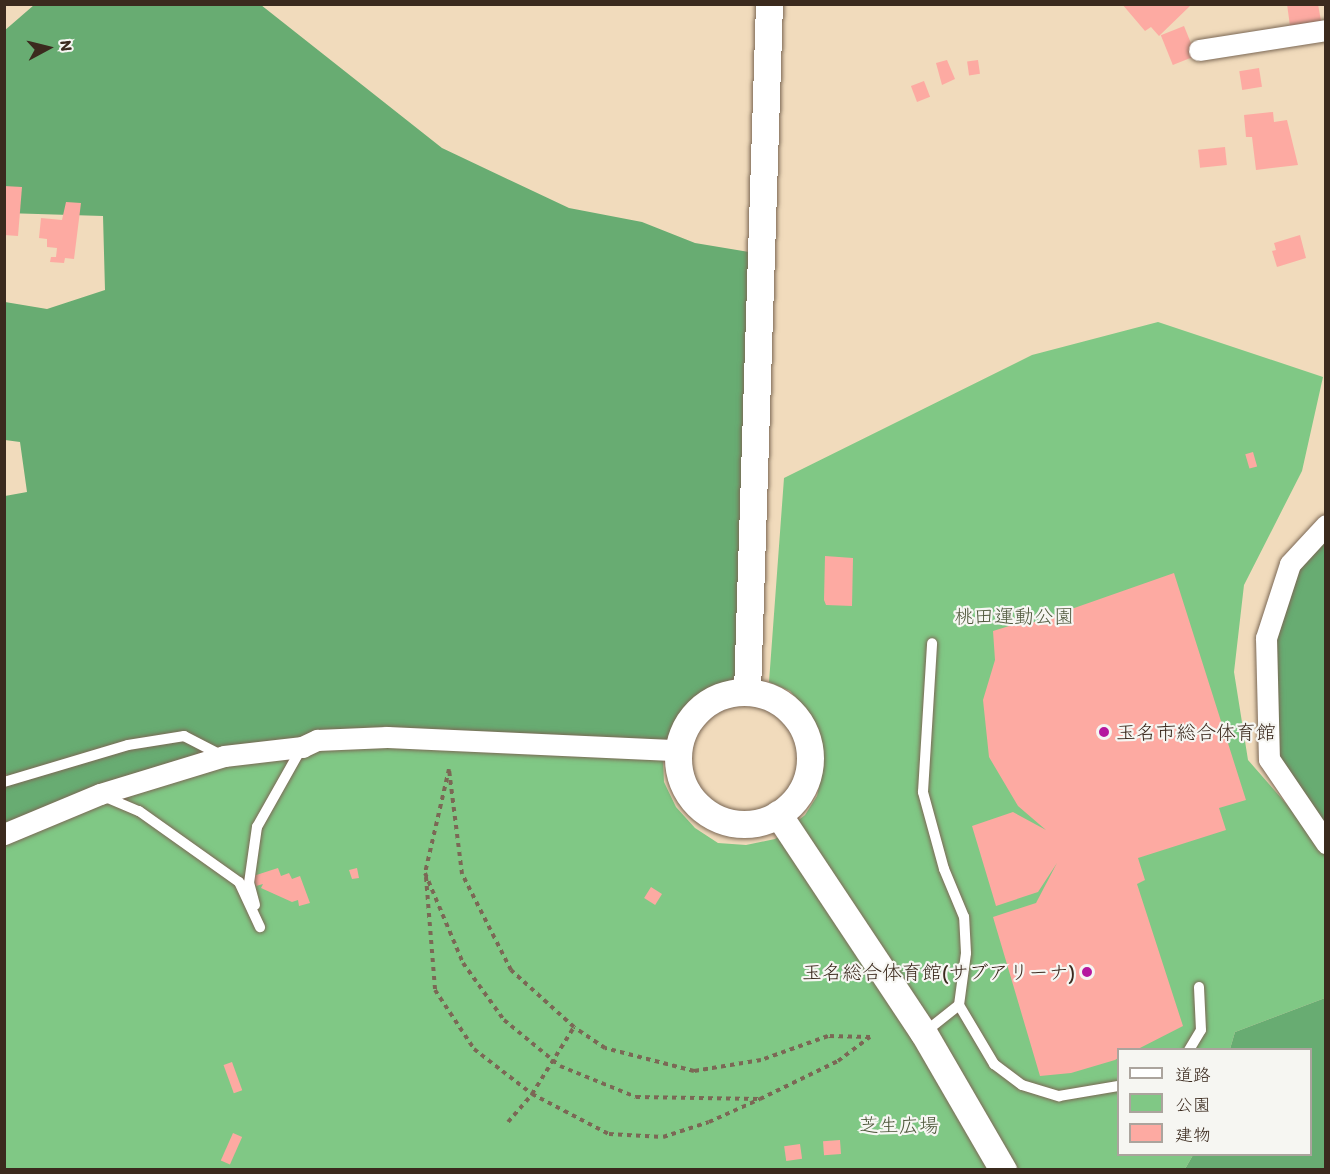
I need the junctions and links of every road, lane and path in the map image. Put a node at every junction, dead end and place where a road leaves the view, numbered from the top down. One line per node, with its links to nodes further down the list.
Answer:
1 (769, 4): 6 (street)
2 (1326, 30): 3 (street)
3 (1199, 50)
4 (1326, 525): 14 (street)
5 (932, 643): 17 (lane)
6 (747, 692): 8 (street); 12 (street)
7 (302, 747): 8 (street); 9 (street); 11 (lane)
8 (678, 750): 12 (street)
9 (224, 756): 10 (lane); 11 (street)
10 (4, 782)
11 (100, 794): 13 (street)
12 (778, 814): 19 (street)
13 (4, 834)
14 (1326, 843)
15 (425, 873): 18 (path); 22 (path); 23 (path)
16 (1199, 987): 20 (lane)
17 (959, 1005): 19 (lane); 21 (lane)
18 (574, 1027): 22 (path); 23 (path)
19 (923, 1032): 25 (street)
20 (1190, 1048)
21 (1117, 1086)
22 (532, 1094): 23 (path); 24 (path)
23 (760, 1099)
24 (508, 1122)
25 (1003, 1170)

